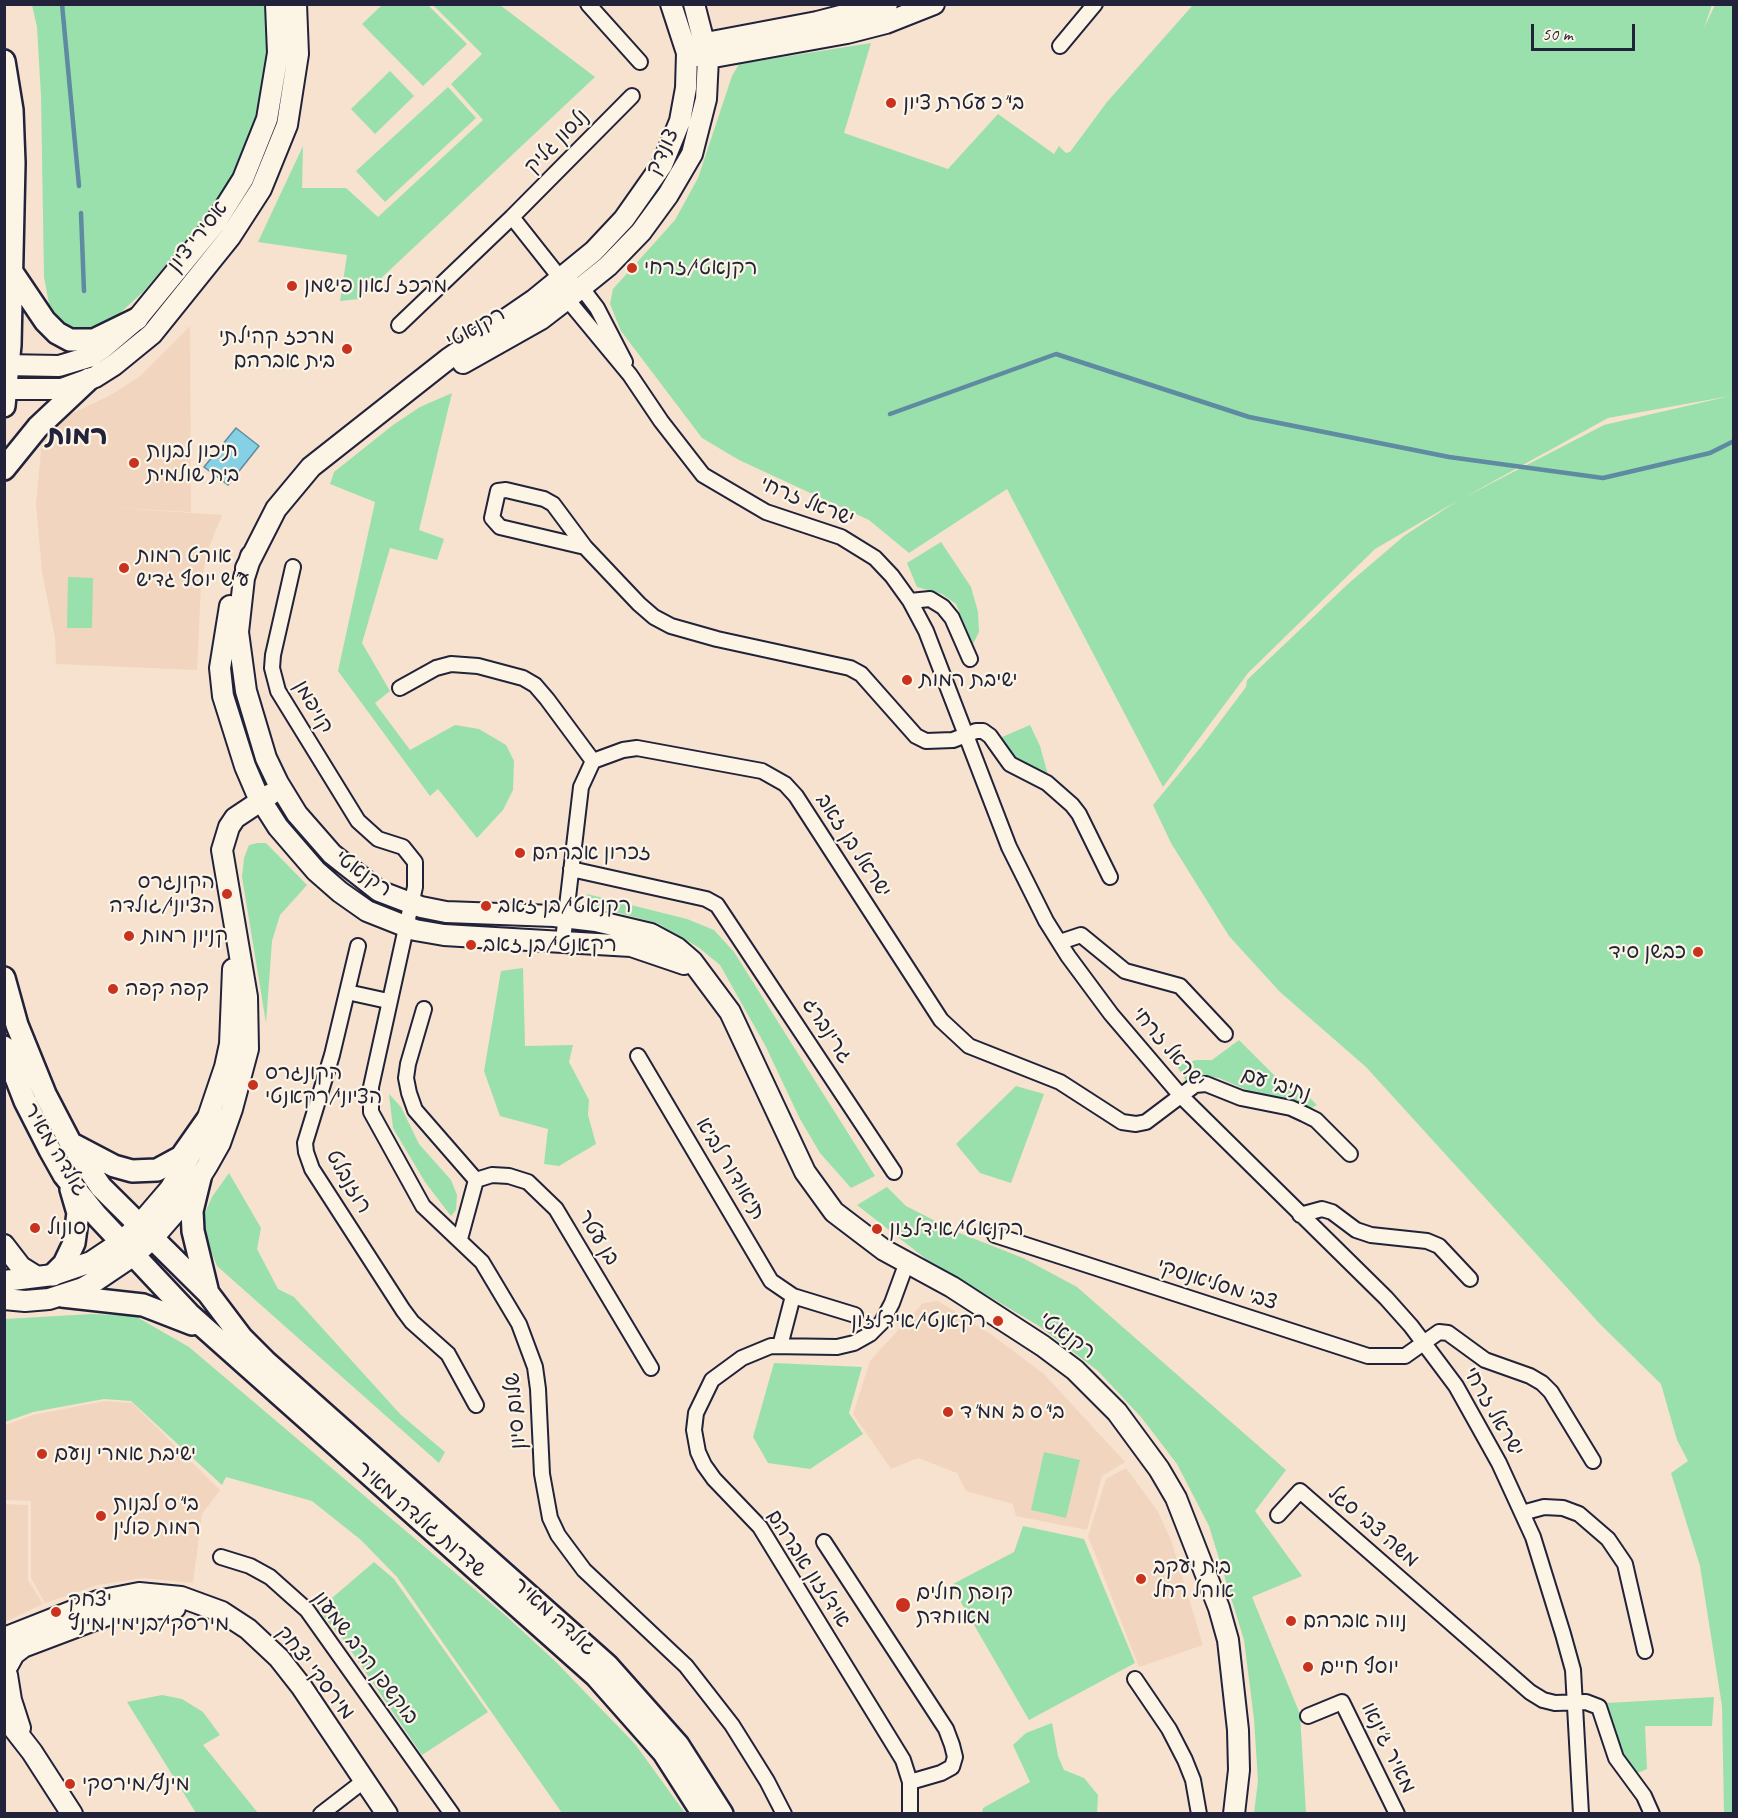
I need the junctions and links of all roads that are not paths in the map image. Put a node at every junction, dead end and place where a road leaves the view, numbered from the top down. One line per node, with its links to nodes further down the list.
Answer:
1 (276, 4): 19 (street, אסירי ציון)
2 (296, 4): 22 (street, אסירי ציון)
3 (588, 4): 13 (street)
4 (671, 4): 11 (street, צונדק)
5 (694, 4): 10 (street, צונדק)
6 (934, 4): 8 (street)
7 (1095, 4): 9 (street)
8 (890, 7): 10 (street)
9 (1059, 46)
10 (707, 50): 11 (street); 18 (street, צונדק)
11 (687, 53): 17 (street, צונדק)
12 (4, 61): 16 (main road)
13 (640, 62)
14 (633, 96): 15 (street, נלסון גליק)
15 (512, 217): 17 (street); 20 (street, נלסון גליק)
16 (12, 272): 19 (main road); 21 (main road)
17 (561, 279): 18 (street); 24 (street, רקנאטי)
18 (574, 293): 24 (street, רקנאטי); 29 (street, ישראל זרחי)
19 (137, 319): 21 (street, אסירי ציון)
20 (399, 325)
21 (7, 365): 23 (main road)
22 (89, 379): 23 (street, אסירי ציון); 25 (main road)
23 (5, 395)
24 (389, 404): 27 (street, רקנאטי)
25 (4, 469)
26 (585, 547): 26 (street); 32 (street)
27 (251, 556): 34 (street, רקנאטי); 35 (street, רקנאטי)
28 (293, 567): 38 (street, קויפמן)
29 (910, 601): 30 (street); 32 (street, ישראל זרחי)
30 (970, 659)
31 (400, 688): 33 (street)
32 (965, 734): 37 (street); 43 (street, ישראל זרחי)
33 (592, 761): 36 (street); 53 (street, ישראל בן זאב)
34 (281, 788): 35 (street); 38 (street, רקנאטי)
35 (261, 799): 39 (street); 41 (street, רקנאטי)
36 (571, 869): 40 (street); 57 (street, גרינברג)
37 (1110, 876)
38 (411, 904): 40 (street, רקנאטי); 41 (street, שלום סיון)
39 (233, 913): 54 (street); 59 (street)
40 (565, 917): 42 (street); 46 (street, רקנאטי)
41 (404, 926): 42 (street, רקנאטי); 48 (street, שלום סיון)
42 (562, 940): 46 (street, רקנאטי)
43 (1060, 942): 50 (street); 53 (street, ישראל זרחי)
44 (358, 946): 47 (street, רוזנבלט)
45 (4, 978): 55 (main road)
46 (714, 989): 67 (street, רקנאטי)
47 (348, 992): 48 (street); 80 (street, רוזנבלט)
48 (388, 1001): 64 (street, שלום סיון)
49 (424, 1009): 60 (street)
50 (1225, 1034)
51 (4, 1047): 58 (main road, גולדה מאיר)
52 (638, 1056): 73 (street, תיאודור לביא)
53 (1181, 1096): 56 (street, נתיבי עם); 61 (street, ישראל זרחי)
54 (207, 1120): 55 (main road); 62 (street)
55 (70, 1142): 62 (main road)
56 (1350, 1154)
57 (894, 1172)
58 (64, 1175): 66 (main road, גולדה מאיר); 68 (main road)
59 (200, 1178): 62 (street); 71 (main road)
60 (476, 1180): 64 (street); 79 (street, בן עטר)
61 (1300, 1215): 69 (street); 77 (street, ישראל זרחי)
62 (147, 1231): 66 (street); 71 (main road)
63 (995, 1235): 77 (street, צבי מסליאנסקי)
64 (460, 1239): 103 (street, שלום סיון)
65 (4, 1245): 68 (street)
66 (128, 1248): 68 (street); 72 (street); 76 (main road, שדרות גולדה מאיר)
67 (907, 1262): 78 (street, אידלזון אברהם); 106 (street, רקנאטי)
68 (45, 1276): 70 (street)
69 (1470, 1279)
70 (4, 1281)
71 (208, 1293): 102 (main road, גולדה מאיר)
72 (62, 1296): 74 (street); 76 (main road)
73 (793, 1296): 75 (street, תיאודור לביא); 78 (street)
74 (4, 1299)
75 (855, 1315)
76 (212, 1335): 101 (main road, שדרות גולדה מאיר)
77 (1424, 1342): 81 (street, צבי מסליאנסקי); 82 (street, ישראל זרחי)
78 (780, 1346): 96 (street, אידלזון אברהם)
79 (651, 1368)
80 (476, 1405)
81 (1593, 1461)
82 (1522, 1513): 88 (street); 91 (street, ישראל זרחי)
83 (1278, 1515): 91 (street, משה צבי סגל)
84 (824, 1542): 96 (street, אידלזון אברהם)
85 (221, 1557): 100 (street, בוקשפן הרב שמעון)
86 (222, 1612): 87 (street, מירסקי יצחק); 89 (street); 95 (street, מירסקי יצחק)
87 (4, 1638)
88 (1645, 1651)
89 (6, 1669): 94 (street)
90 (1135, 1679): 105 (street)
91 (1576, 1702): 108 (street, ישראל זרחי); 109 (street)
92 (4, 1716): 94 (street)
93 (1308, 1716): 107 (street, מאיר ג'ינאו)
94 (27, 1744): 97 (street)
95 (365, 1780): 98 (street); 99 (street, מירסקי יצחק)
96 (910, 1782): 104 (street, אידלזון אברהם)
97 (72, 1814)
98 (321, 1814)
99 (387, 1814)
100 (452, 1814)
101 (704, 1814)
102 (722, 1814)
103 (784, 1814)
104 (910, 1814)
105 (1199, 1814)
106 (1234, 1814)
107 (1397, 1814)
108 (1581, 1814)
109 (1652, 1814)

